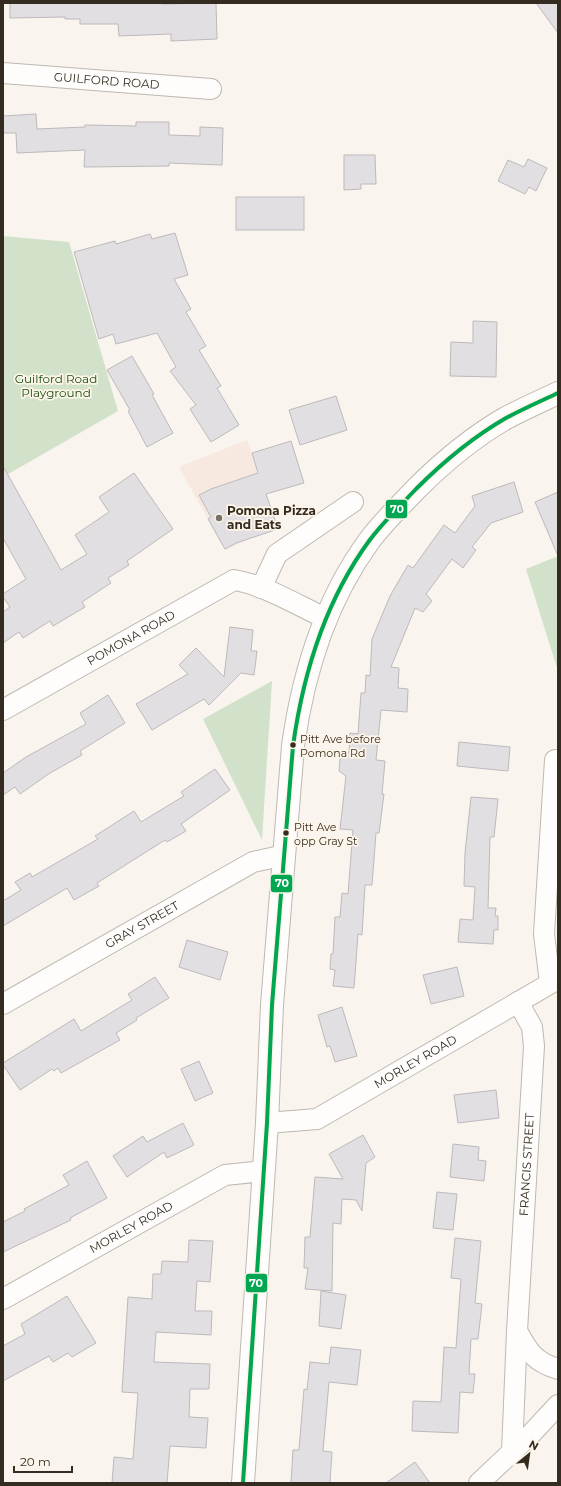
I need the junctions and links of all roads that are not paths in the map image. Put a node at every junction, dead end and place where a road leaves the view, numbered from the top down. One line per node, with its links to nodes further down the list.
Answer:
1 (3, 72): 2 (street, GUILFORD ROAD)
2 (211, 89)
3 (558, 393): 6 (street)
4 (352, 502): 5 (street)
5 (261, 588): 6 (street, POMONA ROAD); 7 (street, POMONA ROAD)
6 (327, 619): 9 (street)
7 (3, 710)
8 (555, 760): 10 (street)
9 (285, 855): 12 (street, GRAY STREET); 13 (street)
10 (554, 981): 11 (street, MORLEY ROAD)
11 (518, 1002): 13 (street, MORLEY ROAD); 16 (street, FRANCIS STREET)
12 (3, 1004)
13 (267, 1123): 14 (street)
14 (264, 1171): 15 (street, MORLEY ROAD); 20 (street)
15 (3, 1299)
16 (517, 1331): 17 (street); 19 (street, FRANCIS STREET)
17 (558, 1369)
18 (558, 1406): 19 (street)
19 (512, 1452): 21 (street)
20 (243, 1483)
21 (479, 1483)

